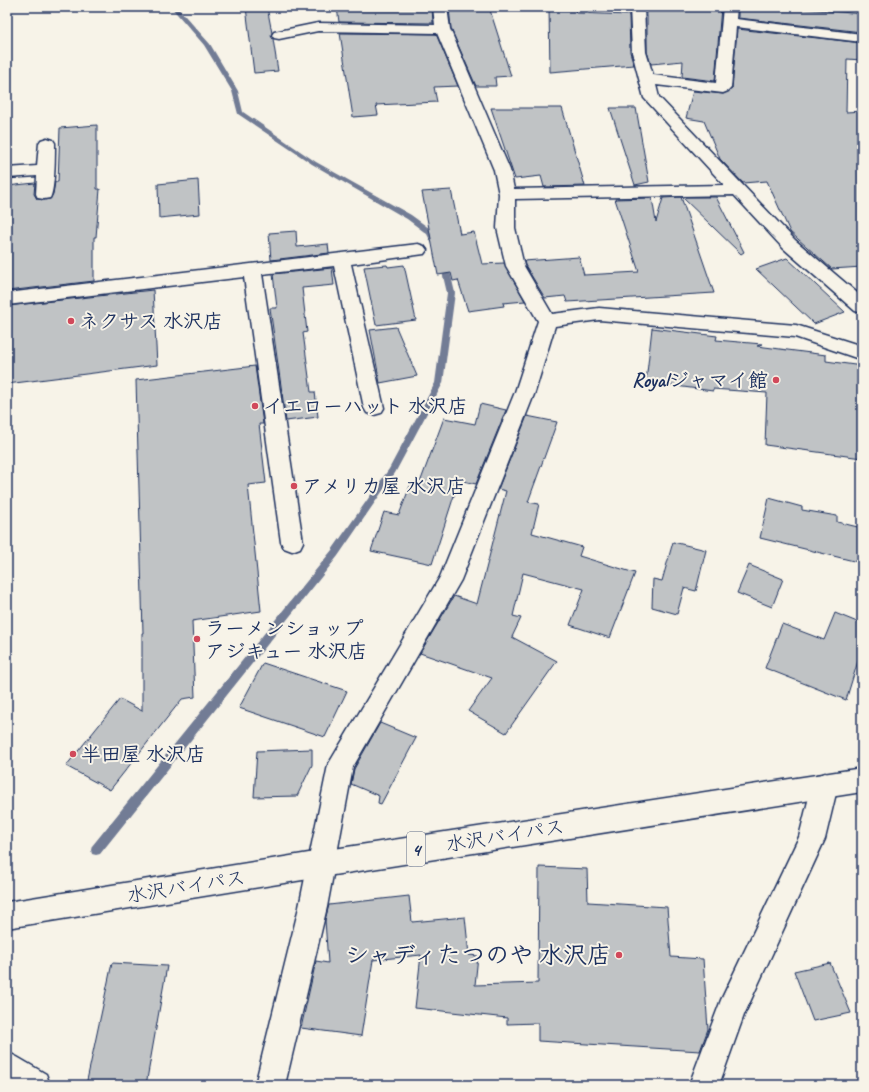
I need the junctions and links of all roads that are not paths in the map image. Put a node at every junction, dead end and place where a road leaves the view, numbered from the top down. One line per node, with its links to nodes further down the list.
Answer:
1 (440, 7): 4 (main road)
2 (637, 7): 7 (main road)
3 (729, 14): 6 (main road); 7 (main road)
4 (443, 29): 5 (main road); 13 (main road)
5 (279, 35)
6 (862, 38)
7 (646, 79): 11 (main road)
8 (47, 143): 9 (main road)
9 (46, 170): 10 (main road); 12 (main road)
10 (7, 173)
11 (738, 190): 13 (main road); 18 (main road)
12 (44, 194)
13 (507, 194): 19 (main road)
14 (418, 250): 15 (main road)
15 (341, 259): 16 (main road); 21 (main road)
16 (252, 270): 17 (main road); 22 (main road)
17 (7, 299)
18 (862, 307)
19 (547, 321): 20 (main road); 25 (main road)
20 (862, 353)
21 (374, 408)
22 (292, 542)
23 (862, 780): 24 (main road, 水沢バイパス / 4)
24 (825, 785): 25 (main road, 水沢バイパス / 4); 30 (main road)
25 (321, 864): 26 (main road, 水沢バイパス / 4); 29 (main road)
26 (7, 916)
27 (7, 1067): 28 (main road)
28 (35, 1085)
29 (270, 1085)
30 (704, 1085)

